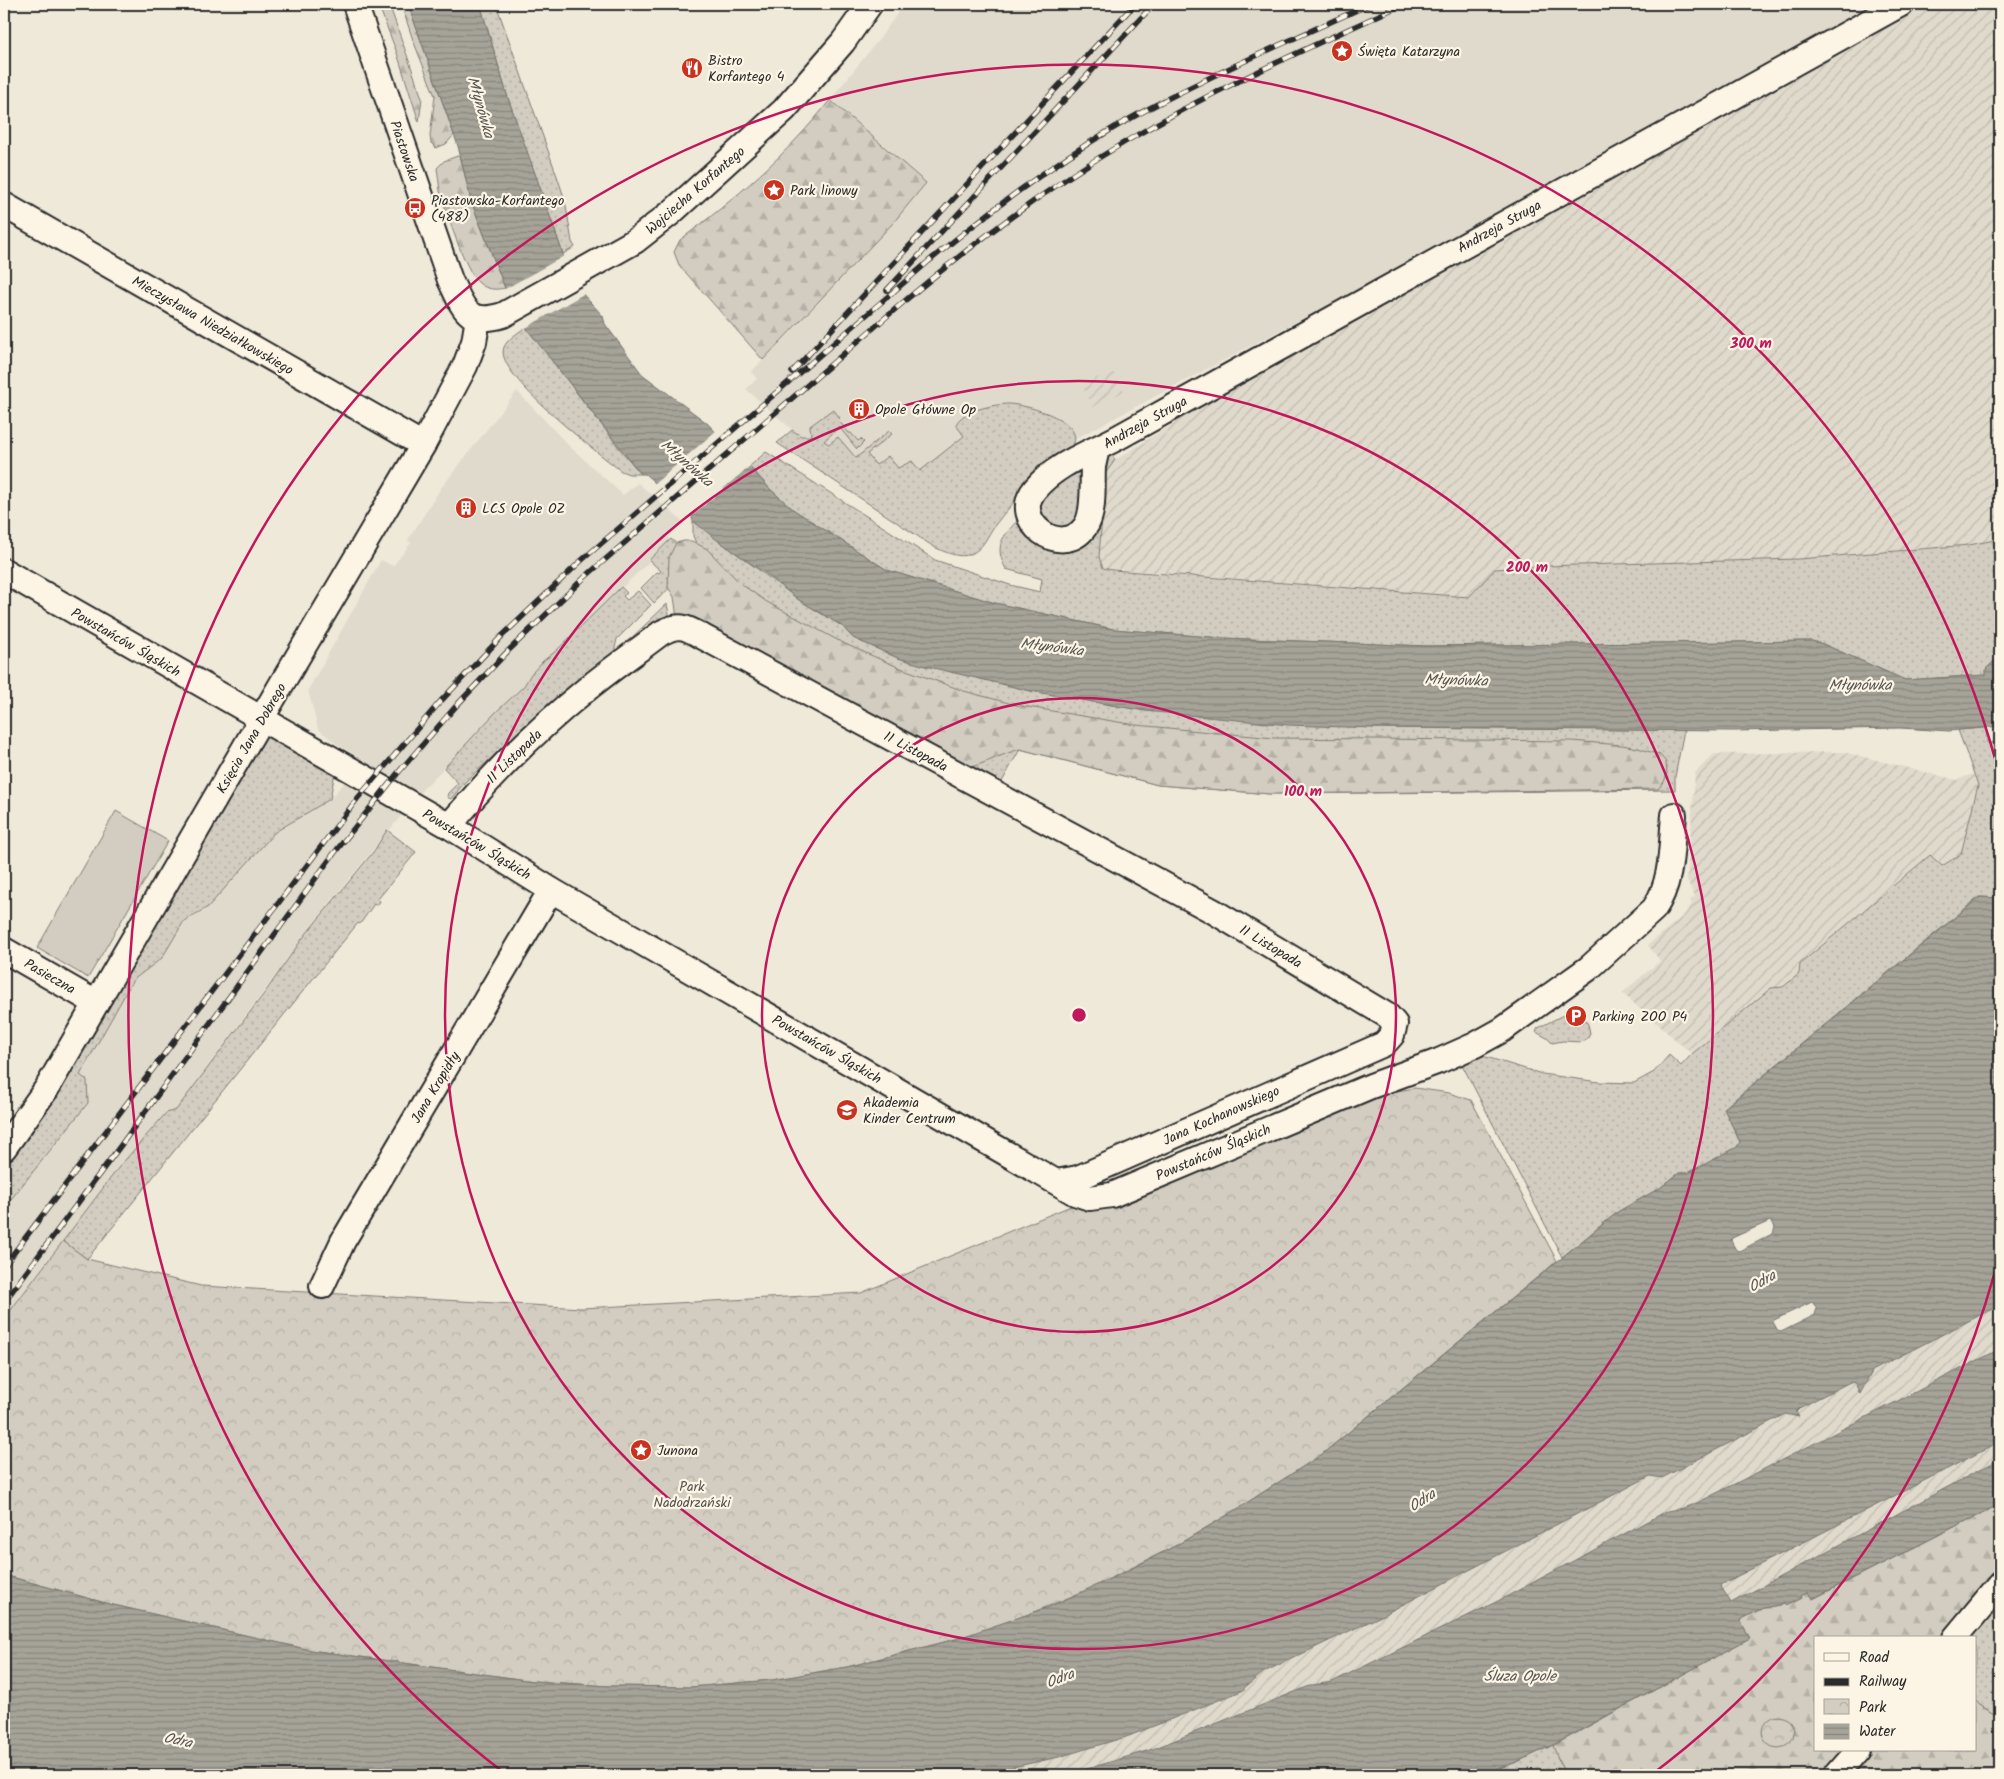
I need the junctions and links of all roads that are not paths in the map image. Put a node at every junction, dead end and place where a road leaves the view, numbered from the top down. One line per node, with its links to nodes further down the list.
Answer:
1 (355, 4): 5 (street, Piastowska)
2 (870, 4): 5 (street, Wojciecha Korfantego)
3 (1901, 4): 7 (street, Andrzeja Struga)
4 (4, 205): 6 (street, Mieczysława Niedziałkowskiego)
5 (478, 318): 6 (street, Księcia Jana Dobrego)
6 (423, 445): 9 (street, Księcia Jana Dobrego)
7 (1097, 448)
8 (4, 571): 9 (street, Powstańców Śląskich)
9 (262, 719): 11 (street, Powstańców Śląskich); 14 (street, Księcia Jana Dobrego)
10 (1674, 815): 17 (street, Powstańców Śląskich)
11 (449, 826): 12 (street, Powstańców Śląskich); 15 (street, 11 Listopada)
12 (551, 890): 17 (street, Powstańców Śląskich); 18 (street, Jana Kropidły)
13 (4, 950): 14 (street, Pasieczna)
14 (96, 1003): 16 (street, Księcia Jana Dobrego)
15 (1384, 1044): 17 (street, Jana Kochanowskiego)
16 (4, 1148)
17 (1058, 1182)
18 (322, 1286)
19 (1999, 1585): 20 (street)
20 (1956, 1636)
21 (1856, 1752): 22 (street)
22 (1836, 1775)

